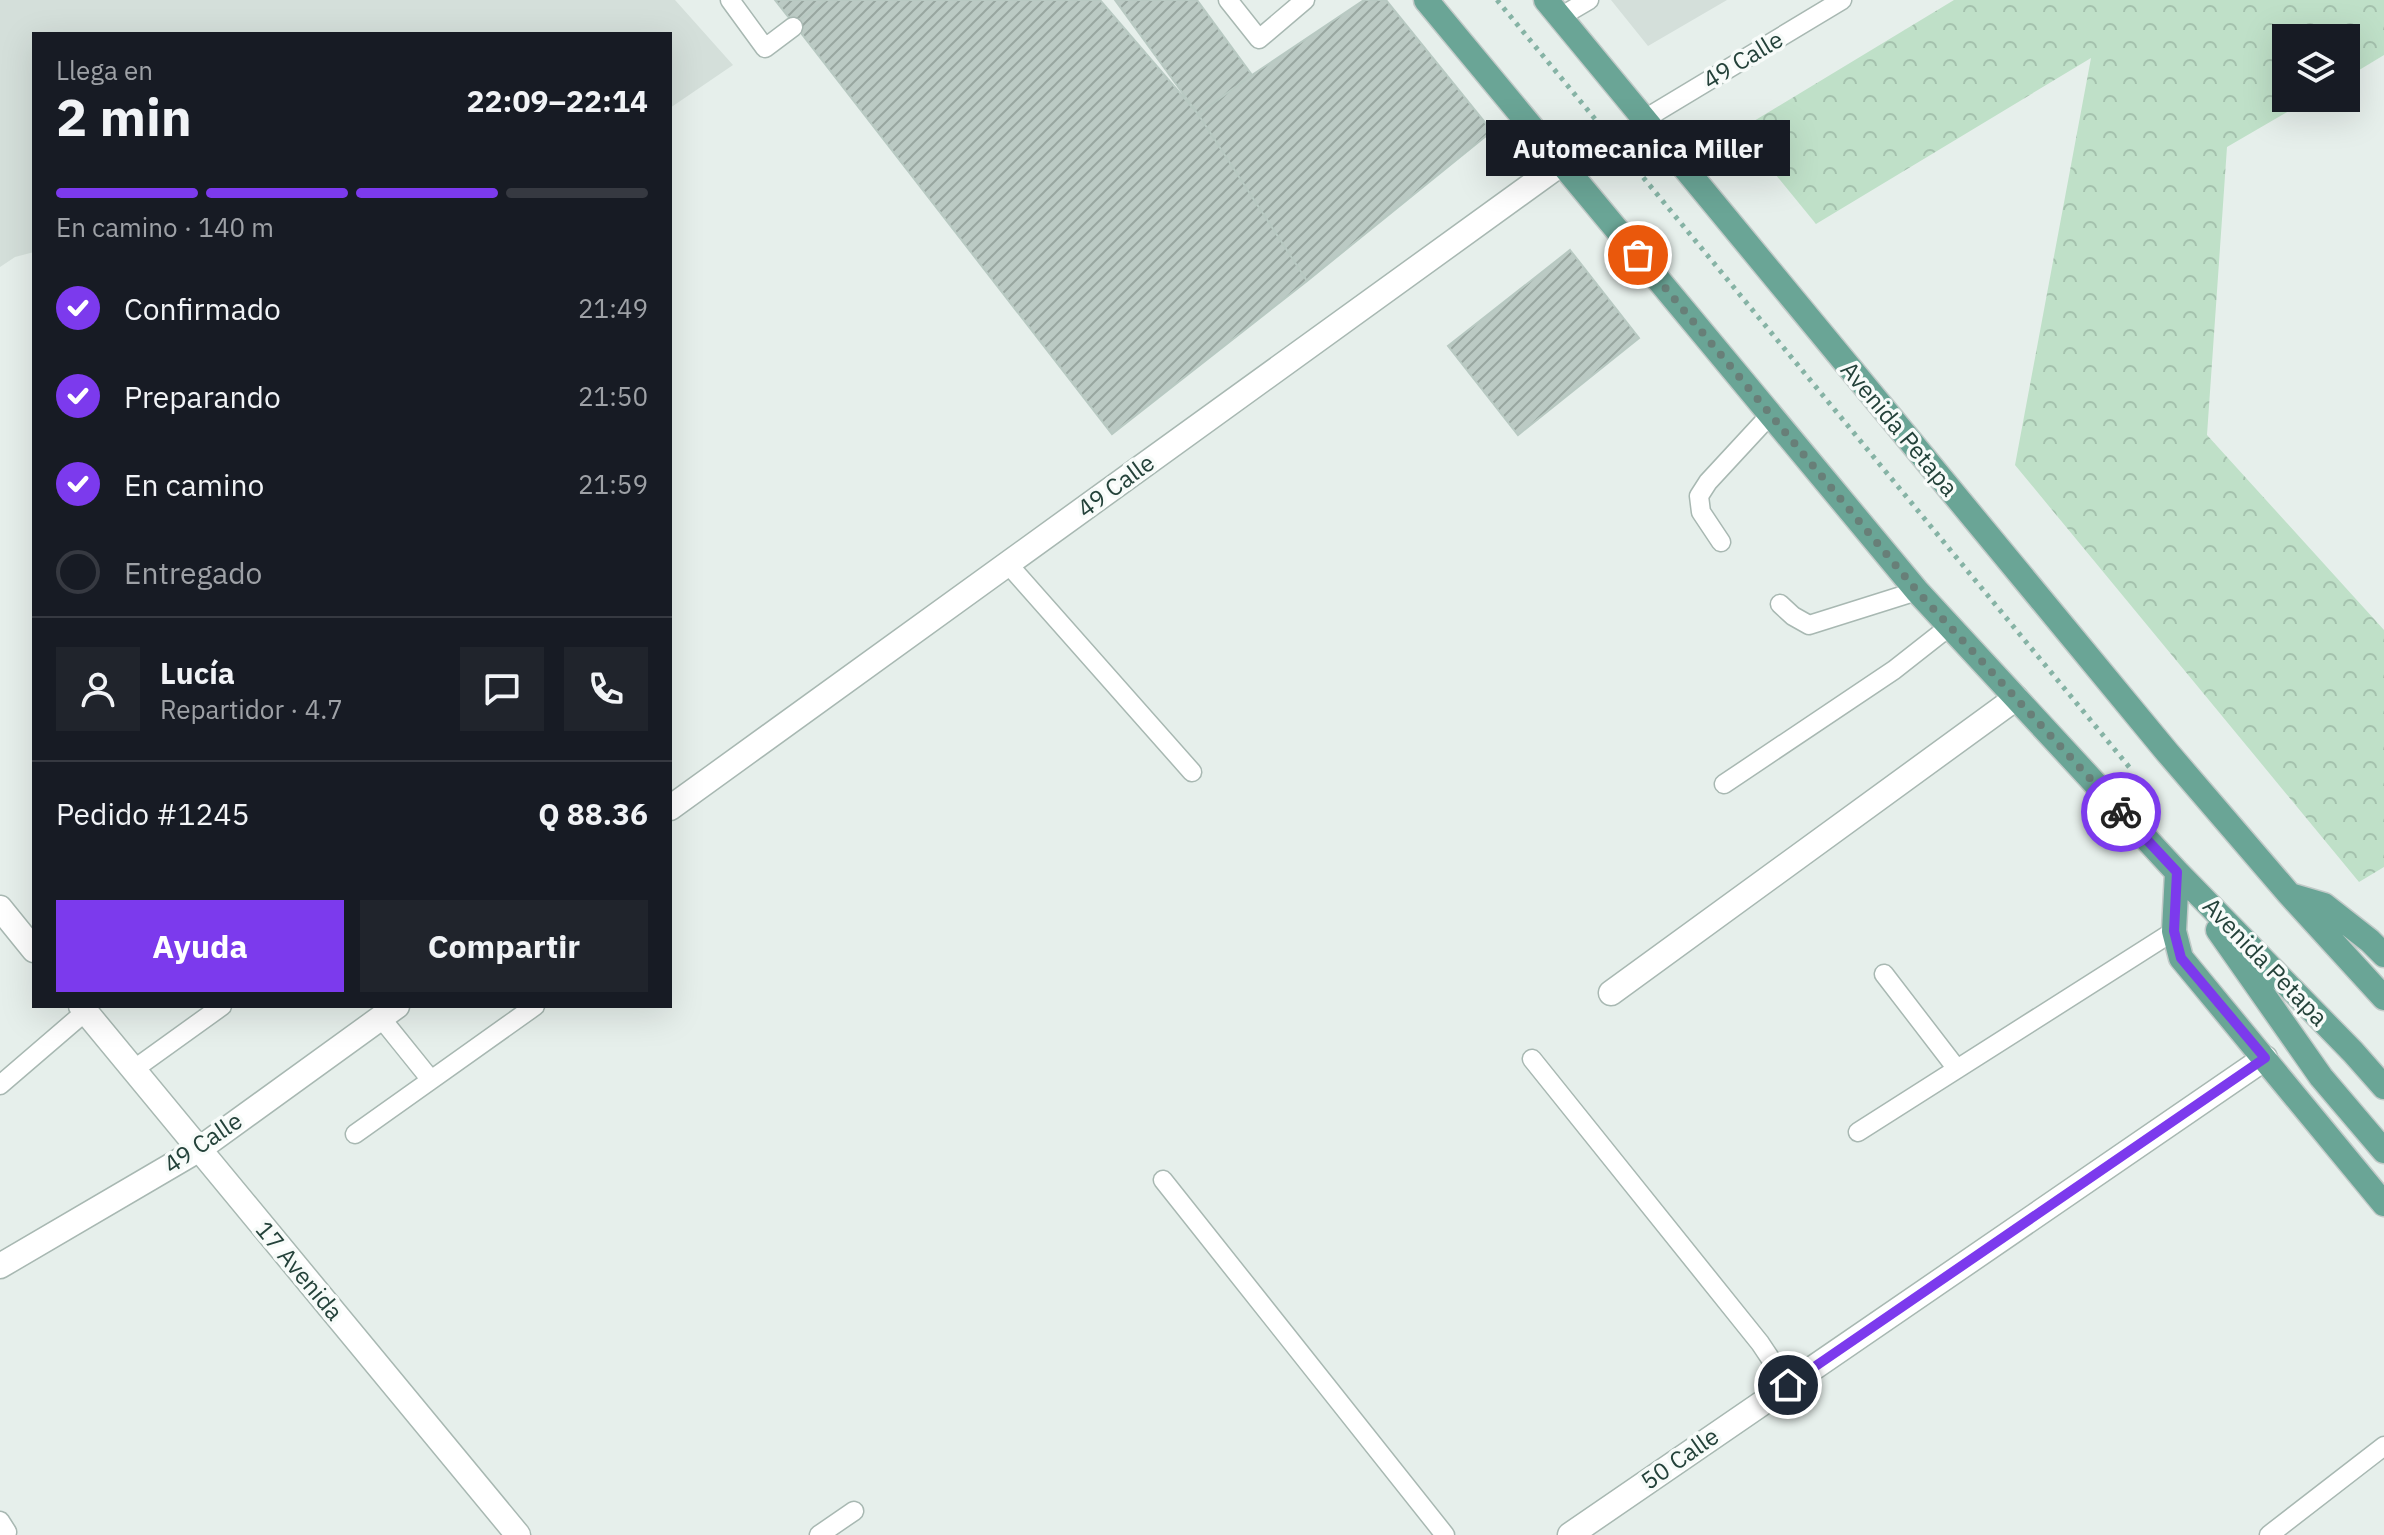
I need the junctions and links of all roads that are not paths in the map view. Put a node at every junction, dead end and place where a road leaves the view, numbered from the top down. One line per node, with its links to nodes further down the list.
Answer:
1 (730, 0): 8 (lane)
2 (1228, 0): 3 (lane)
3 (1305, 0)
4 (1426, 0): 10 (main road, Avenida Petapa)
5 (1589, 0): 7 (lane)
6 (1842, 0): 9 (lane, 49 Calle)
7 (1553, 8): 9 (main road, Avenida Petapa)
8 (793, 27)
9 (1643, 120): 22 (main road, Avenida Petapa)
10 (1562, 163): 11 (main road, Avenida Petapa); 13 (street, 49 Calle)
11 (1770, 415): 12 (lane); 14 (main road, Avenida Petapa)
12 (1721, 542)
13 (1008, 564): 18 (lane); 20 (street, 49 Calle)
14 (1917, 591): 15 (lane); 16 (main road, Avenida Petapa)
15 (1780, 604)
16 (1950, 626): 17 (main road, Avenida Petapa); 19 (lane)
17 (2016, 698): 21 (main road, Avenida Petapa); 28 (street)
18 (1192, 772)
19 (1724, 784)
20 (672, 807)
21 (2177, 872): 24 (main road); 40 (main road, Avenida Petapa); 44 (main road)
22 (2289, 894): 25 (main road); 29 (main road, Avenida Petapa)
23 (0, 908): 26 (street)
24 (2174, 931): 34 (main road); 36 (lane)
25 (2381, 944)
26 (32, 948)
27 (1884, 974): 36 (lane)
28 (1611, 993)
29 (2384, 998)
30 (219, 1008): 37 (lane)
31 (532, 1008): 38 (lane)
32 (83, 1009): 37 (street, 17 Avenida); 39 (lane)
33 (389, 1012): 38 (lane); 43 (street, 49 Calle)
34 (2265, 1058): 46 (main road); 48 (street, 50 Calle)
35 (1532, 1059): 48 (lane)
36 (1957, 1069): 41 (lane)
37 (133, 1070): 43 (street, 17 Avenida)
38 (431, 1080): 42 (lane)
39 (0, 1085)
40 (2384, 1087)
41 (1858, 1132)
42 (355, 1134)
43 (198, 1150): 47 (street, 49 Calle); 51 (street, 17 Avenida)
44 (2384, 1151)
45 (1163, 1180): 53 (lane)
46 (2384, 1204)
47 (0, 1266)
48 (1788, 1385): 54 (street, 50 Calle)
49 (2384, 1446): 55 (lane)
50 (854, 1511): 52 (lane)
51 (518, 1535)
52 (819, 1535)
53 (1445, 1535)
54 (1570, 1535)
55 (2269, 1535)

